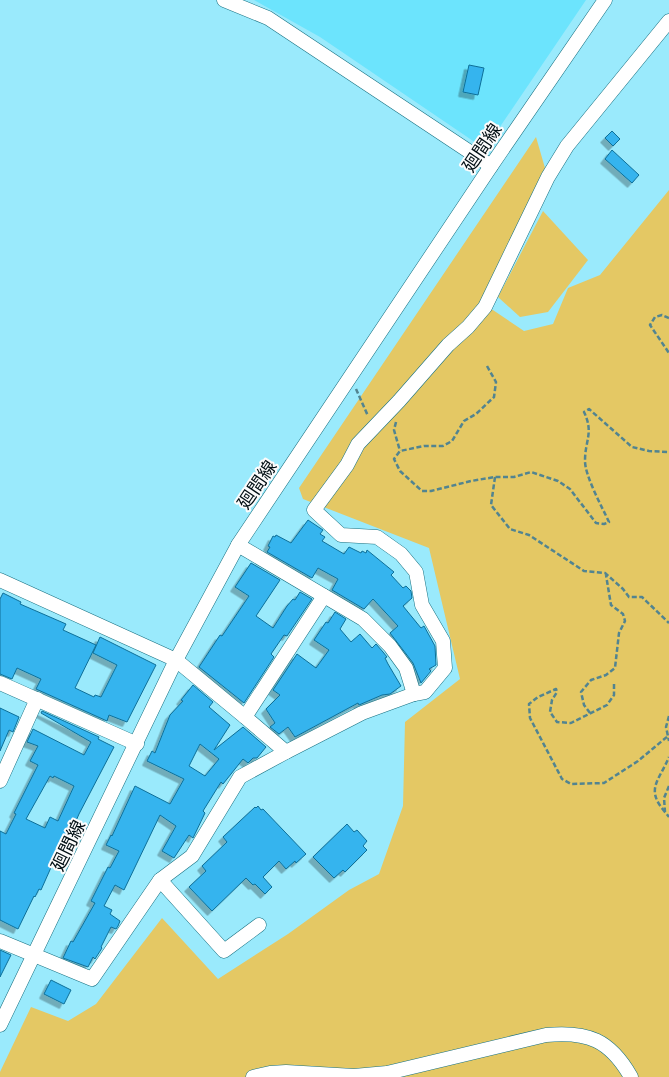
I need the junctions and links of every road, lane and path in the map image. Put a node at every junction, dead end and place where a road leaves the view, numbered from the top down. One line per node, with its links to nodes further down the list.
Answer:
1 (224, 0): 4 (street)
2 (605, 0): 4 (street, 廻間線)
3 (669, 21): 9 (street)
4 (491, 166): 8 (street, 廻間線)
5 (669, 318): 6 (path)
6 (669, 354)
7 (488, 366): 11 (path)
8 (347, 382): 10 (path); 14 (street, 廻間線)
9 (400, 401): 10 (street); 11 (path)
10 (373, 429): 22 (street)
11 (400, 451): 13 (path)
12 (669, 452): 13 (path)
13 (494, 477): 15 (path)
14 (238, 545): 17 (street); 19 (street, 廻間線)
15 (605, 573): 18 (path); 24 (path)
16 (0, 580): 19 (street)
17 (324, 596): 22 (street); 25 (street)
18 (669, 623)
19 (176, 660): 25 (street); 29 (street, 廻間線)
20 (0, 683): 23 (street)
21 (614, 684): 24 (path)
22 (414, 694): 30 (street)
23 (37, 699): 29 (street); 32 (street)
24 (590, 713): 27 (path)
25 (245, 716): 30 (street)
26 (669, 716): 27 (path)
27 (668, 736): 28 (path)
28 (669, 741)
29 (136, 744): 39 (street, 廻間線)
30 (286, 752): 36 (street)
31 (669, 758): 34 (path)
32 (0, 780)
33 (669, 786): 34 (path)
34 (665, 812): 35 (path)
35 (669, 816)
36 (160, 880): 37 (street); 39 (street)
37 (259, 925)
38 (0, 941): 39 (street)
39 (34, 955): 40 (street, 廻間線)
40 (0, 1025)
41 (252, 1077): 42 (street)
42 (631, 1077)

